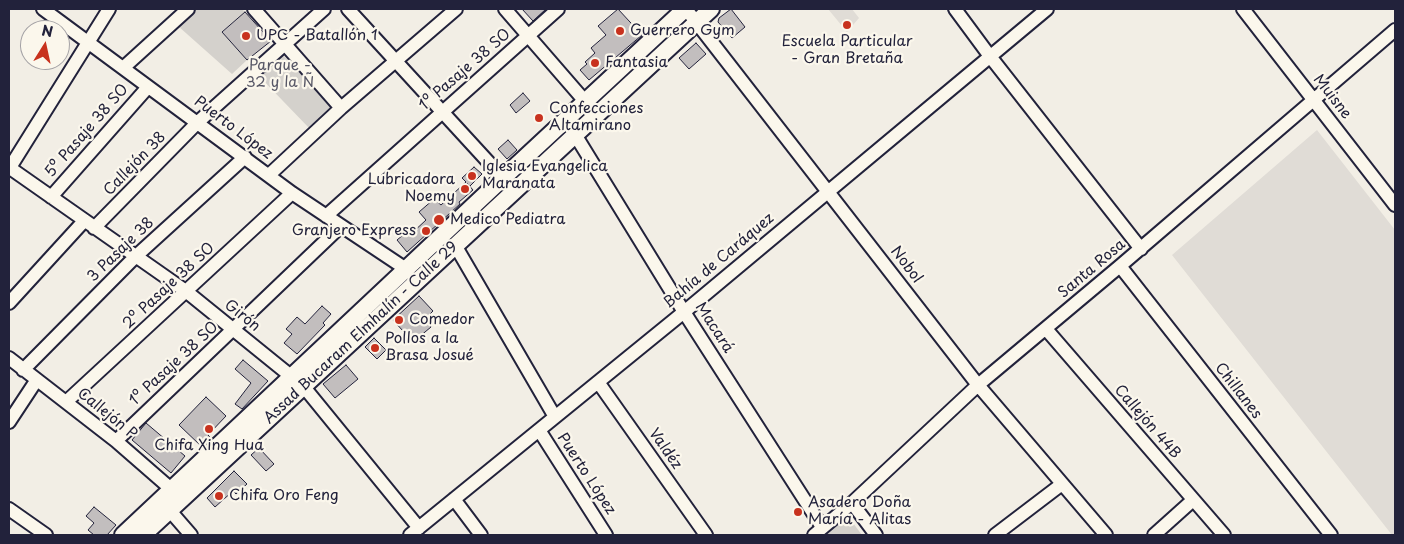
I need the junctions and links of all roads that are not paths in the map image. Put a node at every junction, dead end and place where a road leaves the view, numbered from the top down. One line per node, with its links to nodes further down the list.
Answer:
1 (43, 9): 17 (street, Puerto López)
2 (109, 9): 17 (street)
3 (188, 9): 21 (street)
4 (254, 9): 18 (street)
5 (324, 9): 18 (street, Callejón 38)
6 (348, 9): 20 (street)
7 (456, 9): 20 (street)
8 (505, 9): 16 (street)
9 (558, 9): 16 (street, 1º Pasaje 38 SO)
10 (711, 9): 14 (main road)
11 (955, 9): 19 (street)
12 (1046, 9): 19 (street, Bahía de Caráquez)
13 (1244, 9): 23 (street, Muisne)
14 (689, 13): 24 (main road); 34 (street, Nobol)
15 (1395, 30): 23 (street, Santa Rosa)
16 (530, 35): 24 (street); 26 (street, 1º Pasaje 38 SO)
17 (89, 42): 21 (street, Puerto López); 31 (street)
18 (285, 44): 25 (street); 28 (street, Callejón 38)
19 (989, 55): 34 (street, Bahía de Caráquez); 42 (street)
20 (396, 61): 25 (street); 26 (street)
21 (123, 68): 22 (street, Puerto López)
22 (148, 87): 28 (street, Puerto López); 36 (street, 5º Pasaje 38 SO)
23 (1315, 101): 37 (street, Muisne); 42 (street, Santa Rosa)
24 (591, 107): 27 (main road); 29 (main road, Assad Bucaram Elmhalín - Calle 29)
25 (341, 108): 32 (street)
26 (442, 112): 33 (street); 38 (street, 1º Pasaje 38 SO)
27 (565, 120): 29 (street, Macará); 33 (main road)
28 (198, 122): 30 (street, Puerto López); 39 (street, Callejón 38)
29 (575, 134): 41 (main road, Assad Bucaram Elmhalín - Calle 29); 48 (street, Macará)
30 (245, 157): 32 (street, Puerto López); 43 (street, 3 Pasaje 38)
31 (9, 168): 36 (street, Girón)
32 (269, 176): 35 (street, Puerto López)
33 (503, 178): 45 (main road)
34 (828, 190): 48 (street, Bahía de Caráquez); 56 (street, Nobol)
35 (292, 193): 38 (street, Puerto López); 46 (street, 2º Pasaje 38 SO)
36 (51, 197): 39 (street, Girón)
37 (1395, 205)
38 (326, 216): 40 (street, Puerto López)
39 (90, 225): 43 (street, Girón); 47 (street, Callejón 38)
40 (341, 226): 45 (street, Puerto López); 49 (street, 1º Pasaje 38 SO)
41 (455, 245): 54 (main road, Assad Bucaram Elmhalín - Calle 29); 58 (street, Puerto López)
42 (1140, 249): 44 (street, Santa Rosa)
43 (135, 257): 46 (street, Girón); 52 (street, 3 Pasaje 38)
44 (1120, 266): 50 (street, Santa Rosa); 82 (street, Chillanes)
45 (406, 269): 54 (main road)
46 (187, 292): 49 (street, Girón); 57 (street, 2º Pasaje 38 SO)
47 (9, 303)
48 (684, 312): 55 (street, Bahía de Caráquez); 68 (street, Macará)
49 (234, 329): 54 (street, Girón); 61 (street, 1º Pasaje 38 SO)
50 (1046, 329): 56 (street, Santa Rosa); 65 (street, Callejón 44B)
51 (9, 358): 52 (street, Callejón P)
52 (23, 370): 53 (street, Callejón P)
53 (36, 381): 57 (street, Callejón P); 59 (street)
54 (298, 382): 64 (main road); 69 (street, Girón)
55 (598, 382): 58 (street, Bahía de Caráquez); 76 (street, Valdéz)
56 (978, 385): 62 (street, Nobol); 66 (street, Santa Rosa)
57 (66, 402): 61 (street, Callejón P)
58 (555, 418): 60 (street, Bahía de Caráquez)
59 (9, 422)
60 (539, 430): 63 (street, Bahía de Caráquez); 75 (street, Puerto López)
61 (116, 441): 64 (street, Callejón P)
62 (1062, 484): 78 (street); 79 (street, Nobol)
63 (454, 499): 69 (street, Bahía de Caráquez); 74 (street)
64 (171, 500): 71 (main road); 72 (main road); 73 (street, Callejón P)
65 (1193, 500): 80 (street); 81 (street, Callejón 44B)
66 (852, 503): 68 (street, Santa Rosa); 77 (street)
67 (9, 509): 70 (street)
68 (818, 531)
69 (415, 532)
70 (46, 535)
71 (123, 535)
72 (143, 535)
73 (191, 535)
74 (481, 535)
75 (606, 535)
76 (706, 535)
77 (876, 535)
78 (995, 535)
79 (1106, 535)
80 (1154, 535)
81 (1224, 535)
82 (1331, 535)

